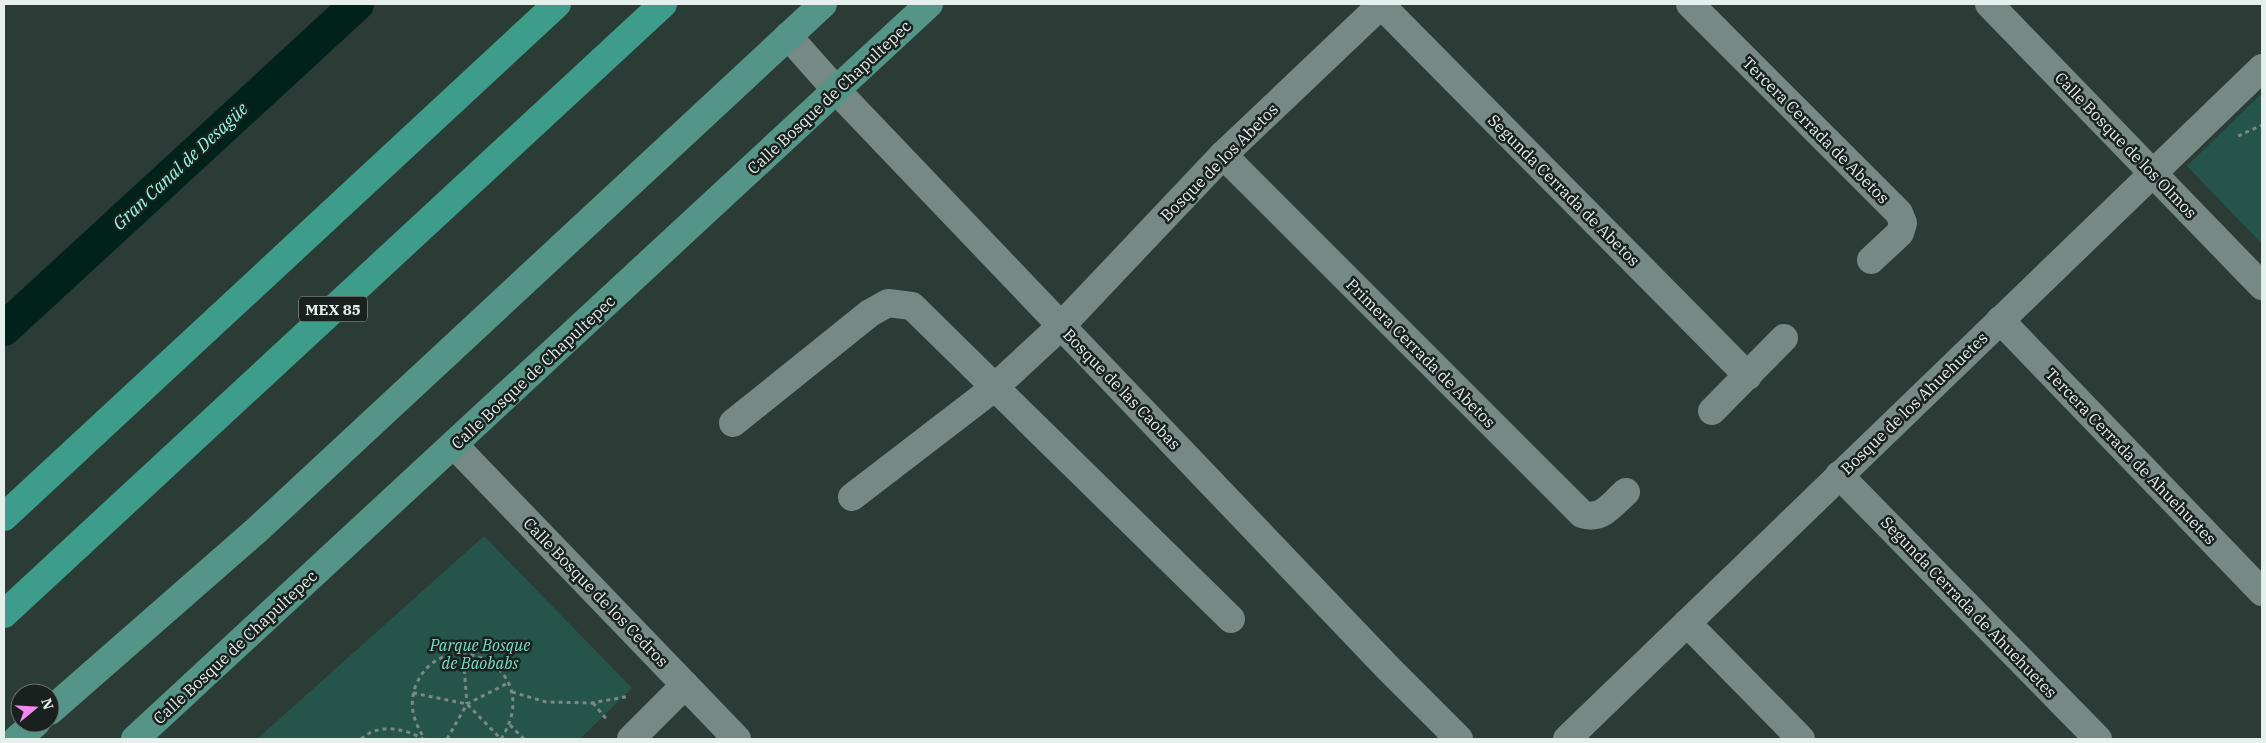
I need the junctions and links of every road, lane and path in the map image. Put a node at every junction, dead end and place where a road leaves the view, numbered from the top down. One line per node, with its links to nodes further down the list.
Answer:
1 (557, 4): 26 (highway)
2 (662, 4): 28 (highway, MEX 85)
3 (823, 4): 8 (main road)
4 (929, 4): 10 (main road, Calle Bosque de Chapultepec)
5 (1381, 4): 11 (street, Bosque de los Abetos); 18 (street, Segunda Cerrada de Abetos)
6 (1690, 4): 13 (street, Tercera Cerrada de Abetos)
7 (2001, 8): 12 (street, Calle Bosque de los Olmos)
8 (788, 36): 10 (street, Bosque de las Caobas); 37 (main road)
9 (2262, 68): 12 (street, Bosque de los Ahuehuetes)
10 (836, 90): 16 (street, Bosque de las Caobas); 22 (main road, Calle Bosque de Chapultepec)
11 (1223, 155): 16 (street, Bosque de los Abetos); 24 (street, Primera Cerrada de Abetos)
12 (2153, 172): 14 (street, Calle Bosque de los Olmos); 15 (street, Bosque de los Ahuehuetes)
13 (1871, 260)
14 (2262, 286)
15 (2000, 320): 23 (street, Bosque de los Ahuehuetes); 27 (street, Tercera Cerrada de Ahuehuetes)
16 (1061, 326): 19 (street, Bosque de los Abetos); 47 (street, Bosque de las Caobas)
17 (1784, 338): 18 (street)
18 (1748, 376): 20 (street)
19 (994, 388): 21 (street); 25 (street, Bosque de los Abetos); 29 (street)
20 (1712, 411)
21 (733, 423)
22 (454, 445): 33 (street, Calle Bosque de los Cedros); 40 (main road, Calle Bosque de Chapultepec)
23 (1839, 475): 30 (street, Bosque de los Ahuehuetes); 50 (street, Segunda Cerrada de Ahuehuetes)
24 (1626, 492)
25 (852, 497)
26 (4, 517)
27 (2262, 592)
28 (4, 614)
29 (1231, 619)
30 (1687, 623): 48 (street, Bosque de los Ahuehuetes); 49 (street)
31 (462, 654): 32 (path); 35 (path); 38 (path)
32 (508, 683): 34 (path); 38 (path)
33 (685, 685): 45 (street); 46 (street, Calle Bosque de los Cedros)
34 (512, 692): 36 (path); 39 (path)
35 (413, 694): 38 (path); 42 (path)
36 (639, 694)
37 (60, 702)
38 (467, 704): 39 (path); 43 (path)
39 (510, 725): 44 (path)
40 (139, 738)
41 (361, 739): 42 (path)
42 (424, 739)
43 (447, 739)
44 (524, 739)
45 (631, 739)
46 (737, 739)
47 (1459, 739)
48 (1568, 739)
49 (1801, 739)
50 (2098, 739)

